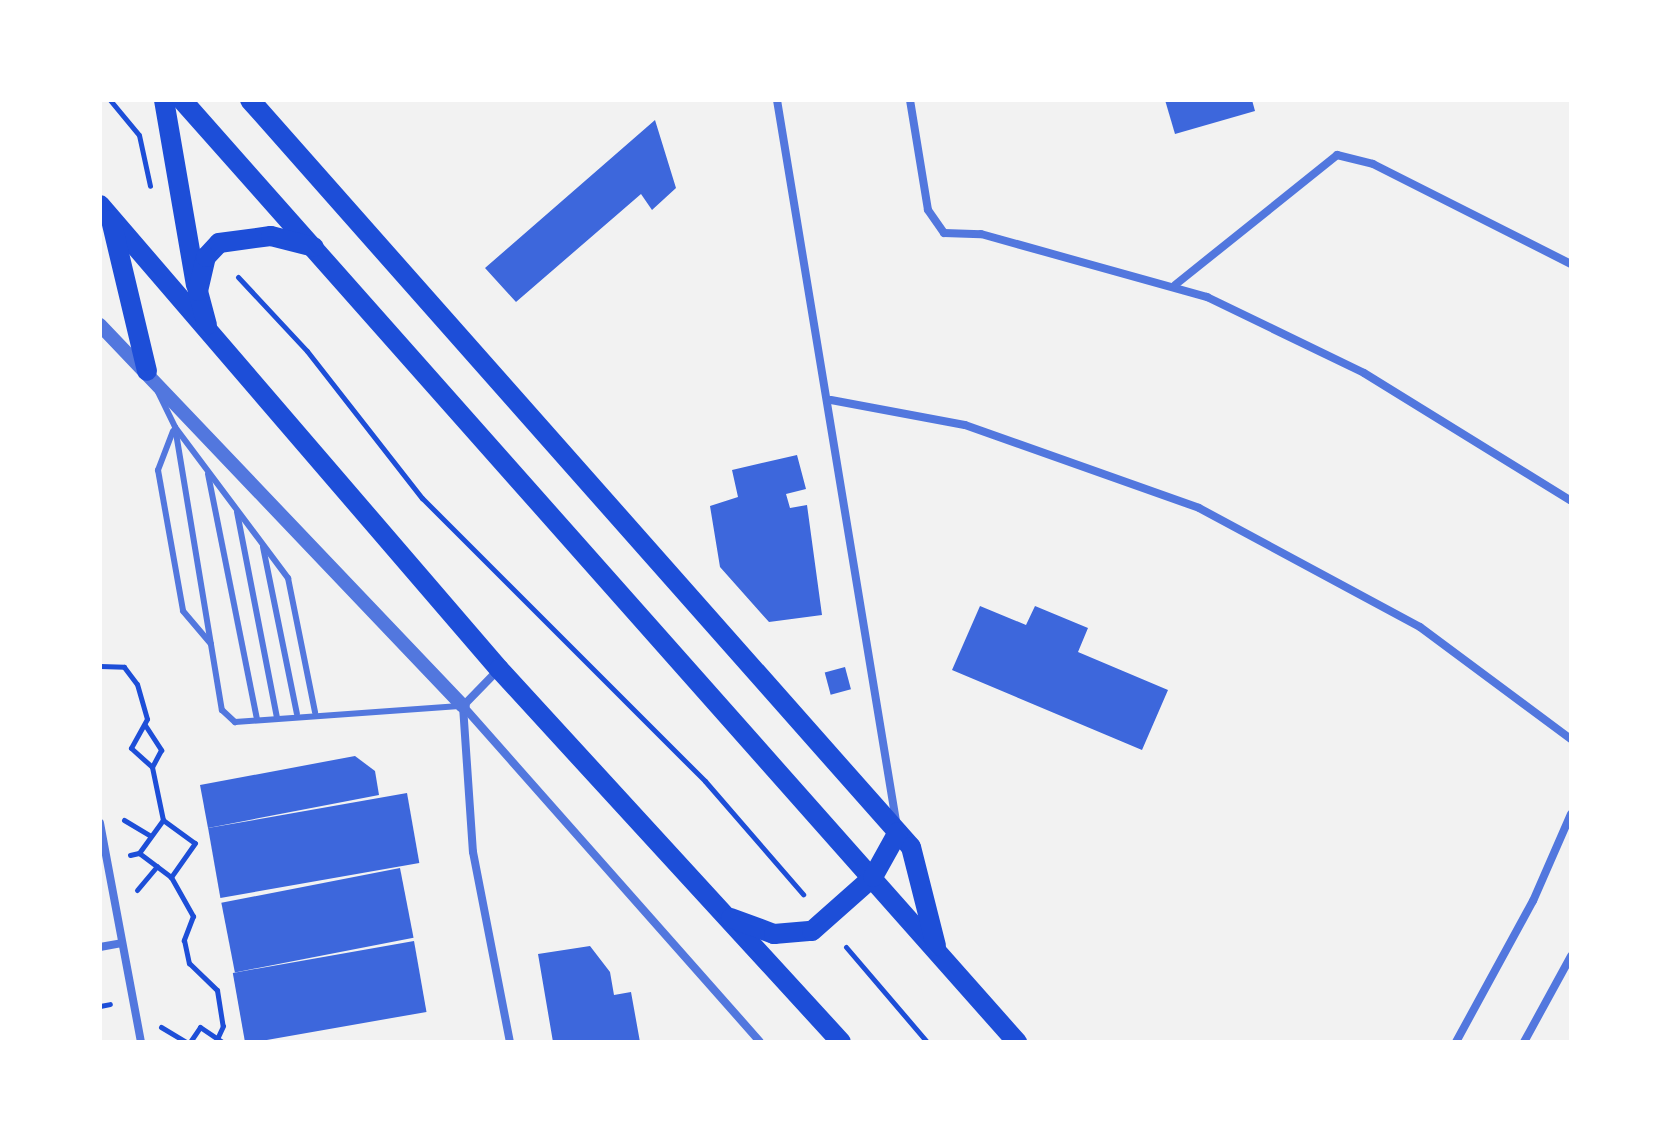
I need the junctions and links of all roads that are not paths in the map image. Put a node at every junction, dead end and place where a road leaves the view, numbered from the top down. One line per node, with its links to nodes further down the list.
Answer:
1 (164, 100): 10 (main road)
2 (182, 100): 7 (main road)
3 (250, 100): 30 (main road)
4 (777, 100): 14 (street)
5 (910, 100): 9 (street)
6 (105, 210): 12 (main road); 13 (main road)
7 (314, 247): 10 (main road); 31 (main road)
8 (1571, 264): 9 (street)
9 (1175, 285): 17 (street)
10 (198, 291): 12 (main road)
11 (100, 325): 13 (street)
12 (209, 333): 21 (main road)
13 (147, 371): 15 (lane); 22 (street)
14 (831, 400): 27 (street); 30 (street)
15 (175, 427): 16 (lane); 20 (lane); 20 (lane)
16 (207, 470): 18 (lane); 26 (lane)
17 (1571, 501)
18 (236, 508): 19 (lane); 25 (lane)
19 (263, 544): 23 (lane); 24 (lane)
20 (211, 644): 26 (lane)
21 (499, 669): 22 (street); 32 (main road)
22 (463, 706): 23 (lane); 38 (street); 39 (street)
23 (315, 712): 24 (lane)
24 (297, 714): 25 (lane)
25 (277, 717): 26 (lane)
26 (257, 719)
27 (1571, 739)
28 (1571, 814): 42 (street)
29 (100, 823): 33 (street)
30 (898, 832): 31 (main road); 35 (main road)
31 (873, 877): 32 (main road); 35 (main road)
32 (727, 917): 40 (main road)
33 (122, 943): 34 (street); 37 (street)
34 (100, 947)
35 (936, 950): 41 (main road)
36 (1571, 956): 43 (street)
37 (141, 1042)
38 (510, 1042)
39 (760, 1042)
40 (841, 1042)
41 (1017, 1042)
42 (1456, 1042)
43 (1524, 1042)

